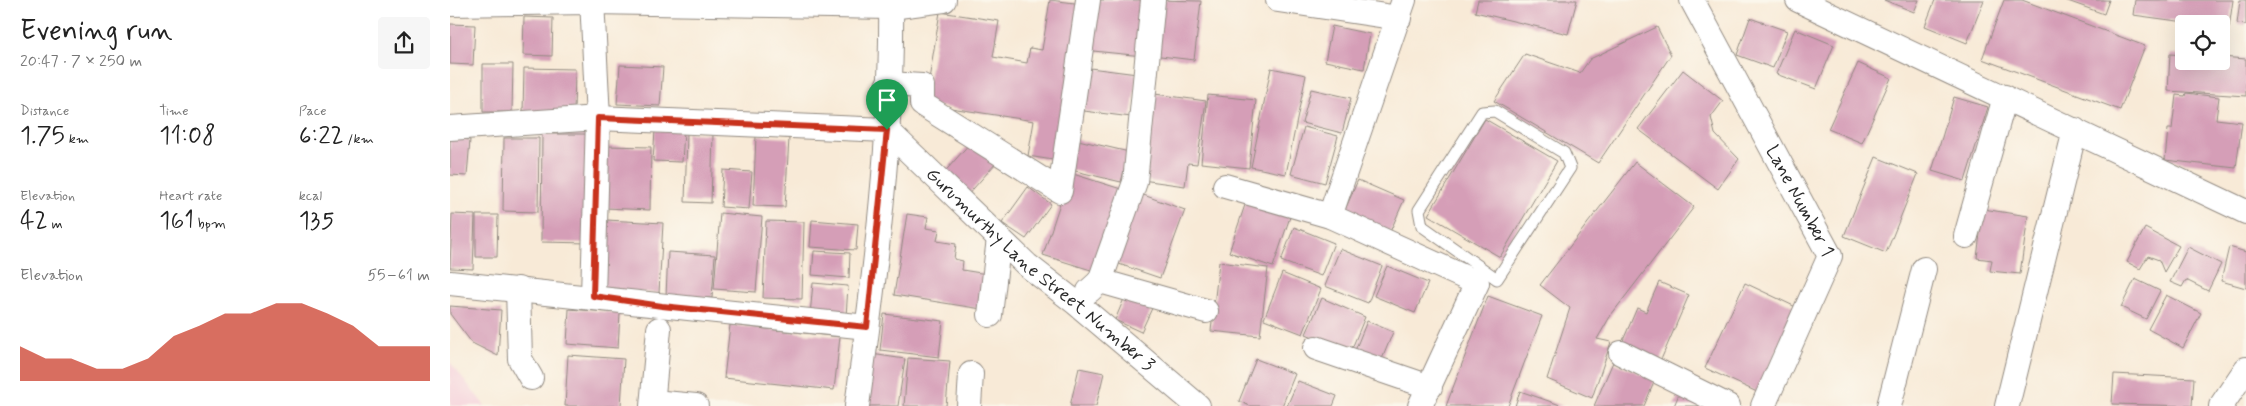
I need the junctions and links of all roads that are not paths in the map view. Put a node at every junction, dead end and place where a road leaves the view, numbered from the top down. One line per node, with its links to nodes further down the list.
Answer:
1 (944, 0): 8 (street)
2 (1088, 0): 12 (street)
3 (1153, 0): 25 (street)
4 (1278, 0): 11 (street)
5 (1692, 0): 47 (street, Lane Number 1)
6 (1798, 0): 10 (street)
7 (592, 1): 8 (street); 9 (street); 14 (street)
8 (891, 3): 12 (street)
9 (450, 4)
10 (1831, 6): 13 (street)
11 (1402, 9): 20 (street)
12 (888, 84): 16 (street)
13 (2005, 97): 17 (street); 21 (street)
14 (598, 118): 15 (street); 16 (street); 28 (street)
15 (450, 128)
16 (887, 130): 22 (street, Gurumurthy Lane Street Number 3); 32 (street)
17 (2075, 130): 19 (street); 49 (street)
18 (1225, 186): 20 (street)
19 (2246, 212)
20 (1330, 216): 24 (street)
21 (1966, 236)
22 (999, 238): 29 (street, Gurumurthy Lane Street Number 3); 31 (street)
23 (1924, 269): 48 (street)
24 (1483, 278): 24 (lane); 40 (street)
25 (1100, 281): 29 (street); 30 (street)
26 (450, 283): 27 (street)
27 (518, 289): 28 (street); 38 (street)
28 (593, 296): 32 (street)
29 (1076, 303): 39 (street, Gurumurthy Lane Street Number 3)
30 (1206, 311)
31 (990, 315)
32 (867, 327): 43 (street)
33 (659, 329): 41 (street)
34 (1316, 348): 40 (street)
35 (1621, 353): 46 (street)
36 (2246, 368): 50 (street)
37 (971, 374): 44 (street)
38 (531, 378)
39 (1171, 397): 45 (street, Gurumurthy Lane Street Number 3)
40 (1425, 397)
41 (652, 404): 42 (street)
42 (696, 406)
43 (857, 406)
44 (969, 406)
45 (1198, 406)
46 (1728, 406)
47 (1763, 406)
48 (1889, 406)
49 (2007, 406)
50 (2220, 406)

